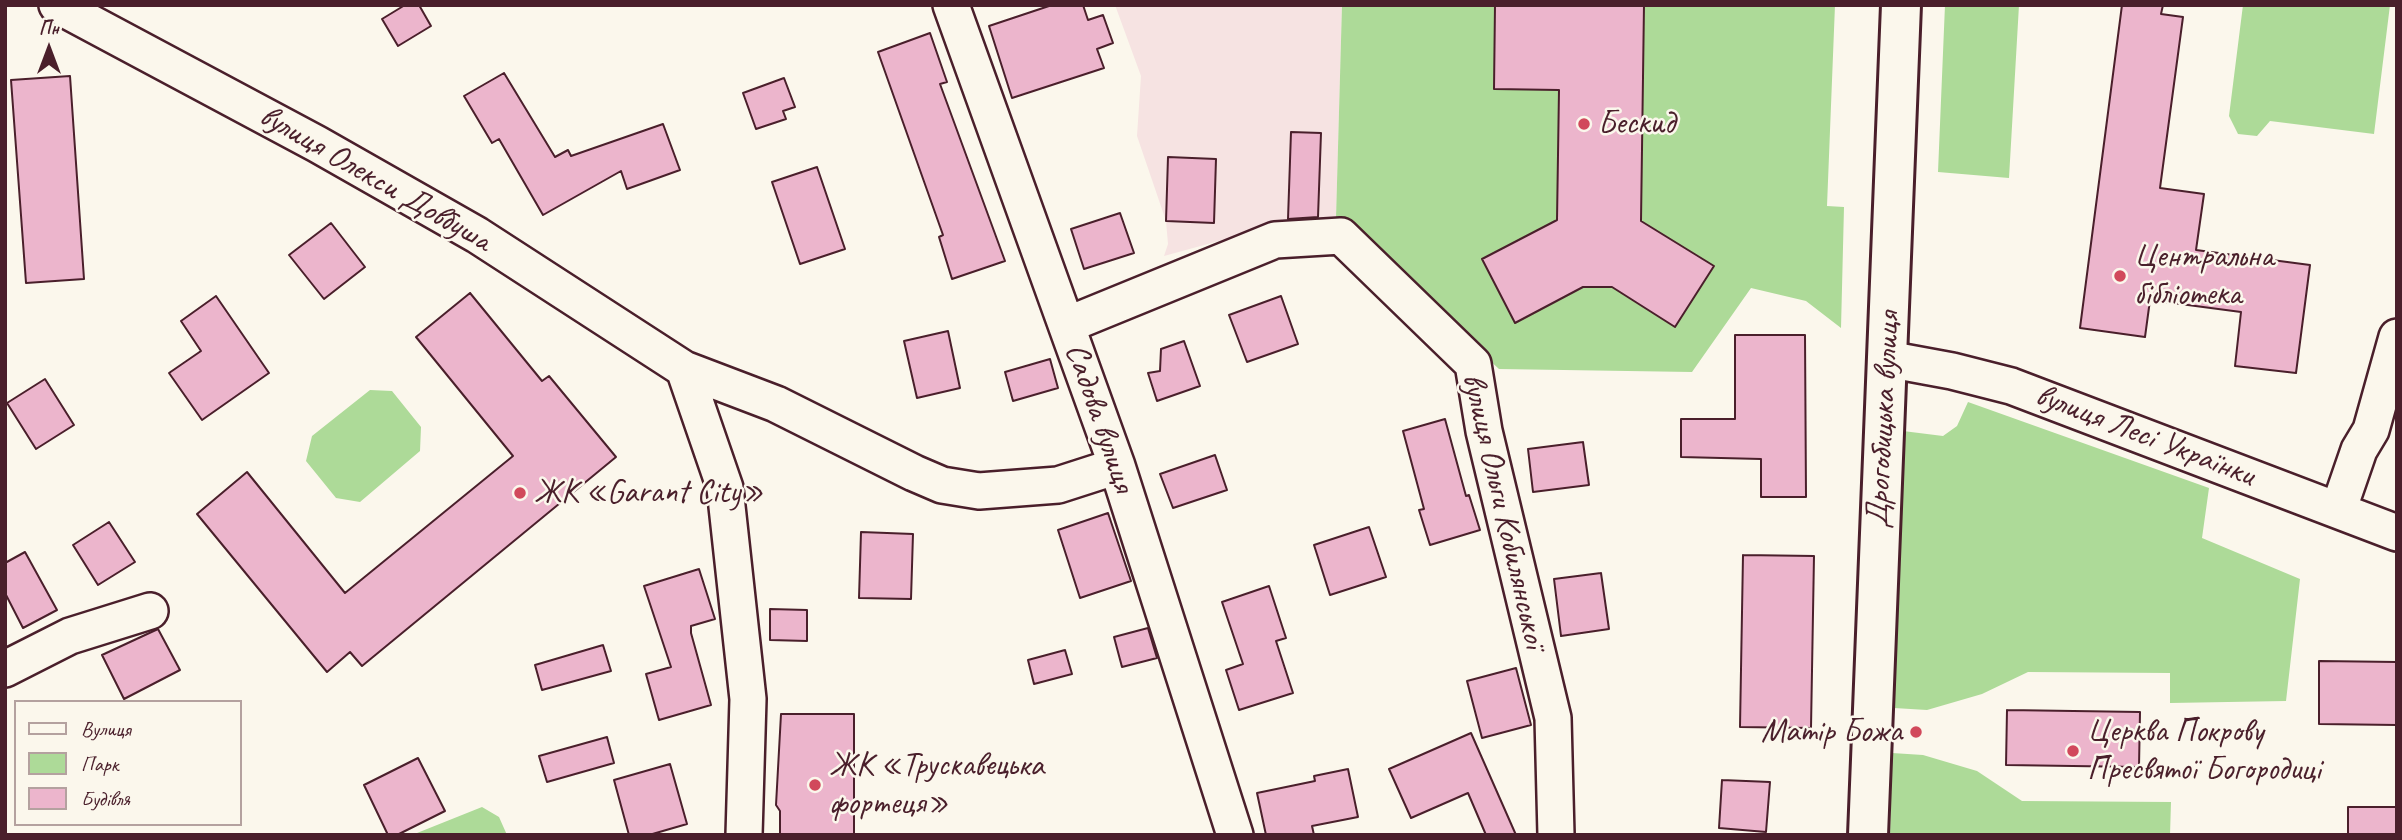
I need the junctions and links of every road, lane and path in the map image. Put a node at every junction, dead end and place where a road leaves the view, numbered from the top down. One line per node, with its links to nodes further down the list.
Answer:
1 (57, 5): 7 (street, вулиця Олекси Довбуша)
2 (951, 5): 4 (street, Садова вулиця)
3 (1901, 5): 6 (street, Дрогобицька вулиця)
4 (1067, 325): 8 (street, Садова вулиця); 15 (street, вулиця Ольги Кобилянської)
5 (2397, 337): 9 (street)
6 (1887, 359): 9 (street, вулиця Лесі Українки); 16 (street, Дрогобицька вулиця)
7 (684, 369): 8 (street, вулиця Олекси Довбуша); 13 (street)
8 (1117, 466): 14 (street, Садова вулиця)
9 (2339, 508): 10 (street, вулиця Лесі Українки)
10 (2397, 533)
11 (150, 611): 12 (street)
12 (5, 669)
13 (744, 835)
14 (1235, 835)
15 (1556, 835)
16 (1868, 835)

